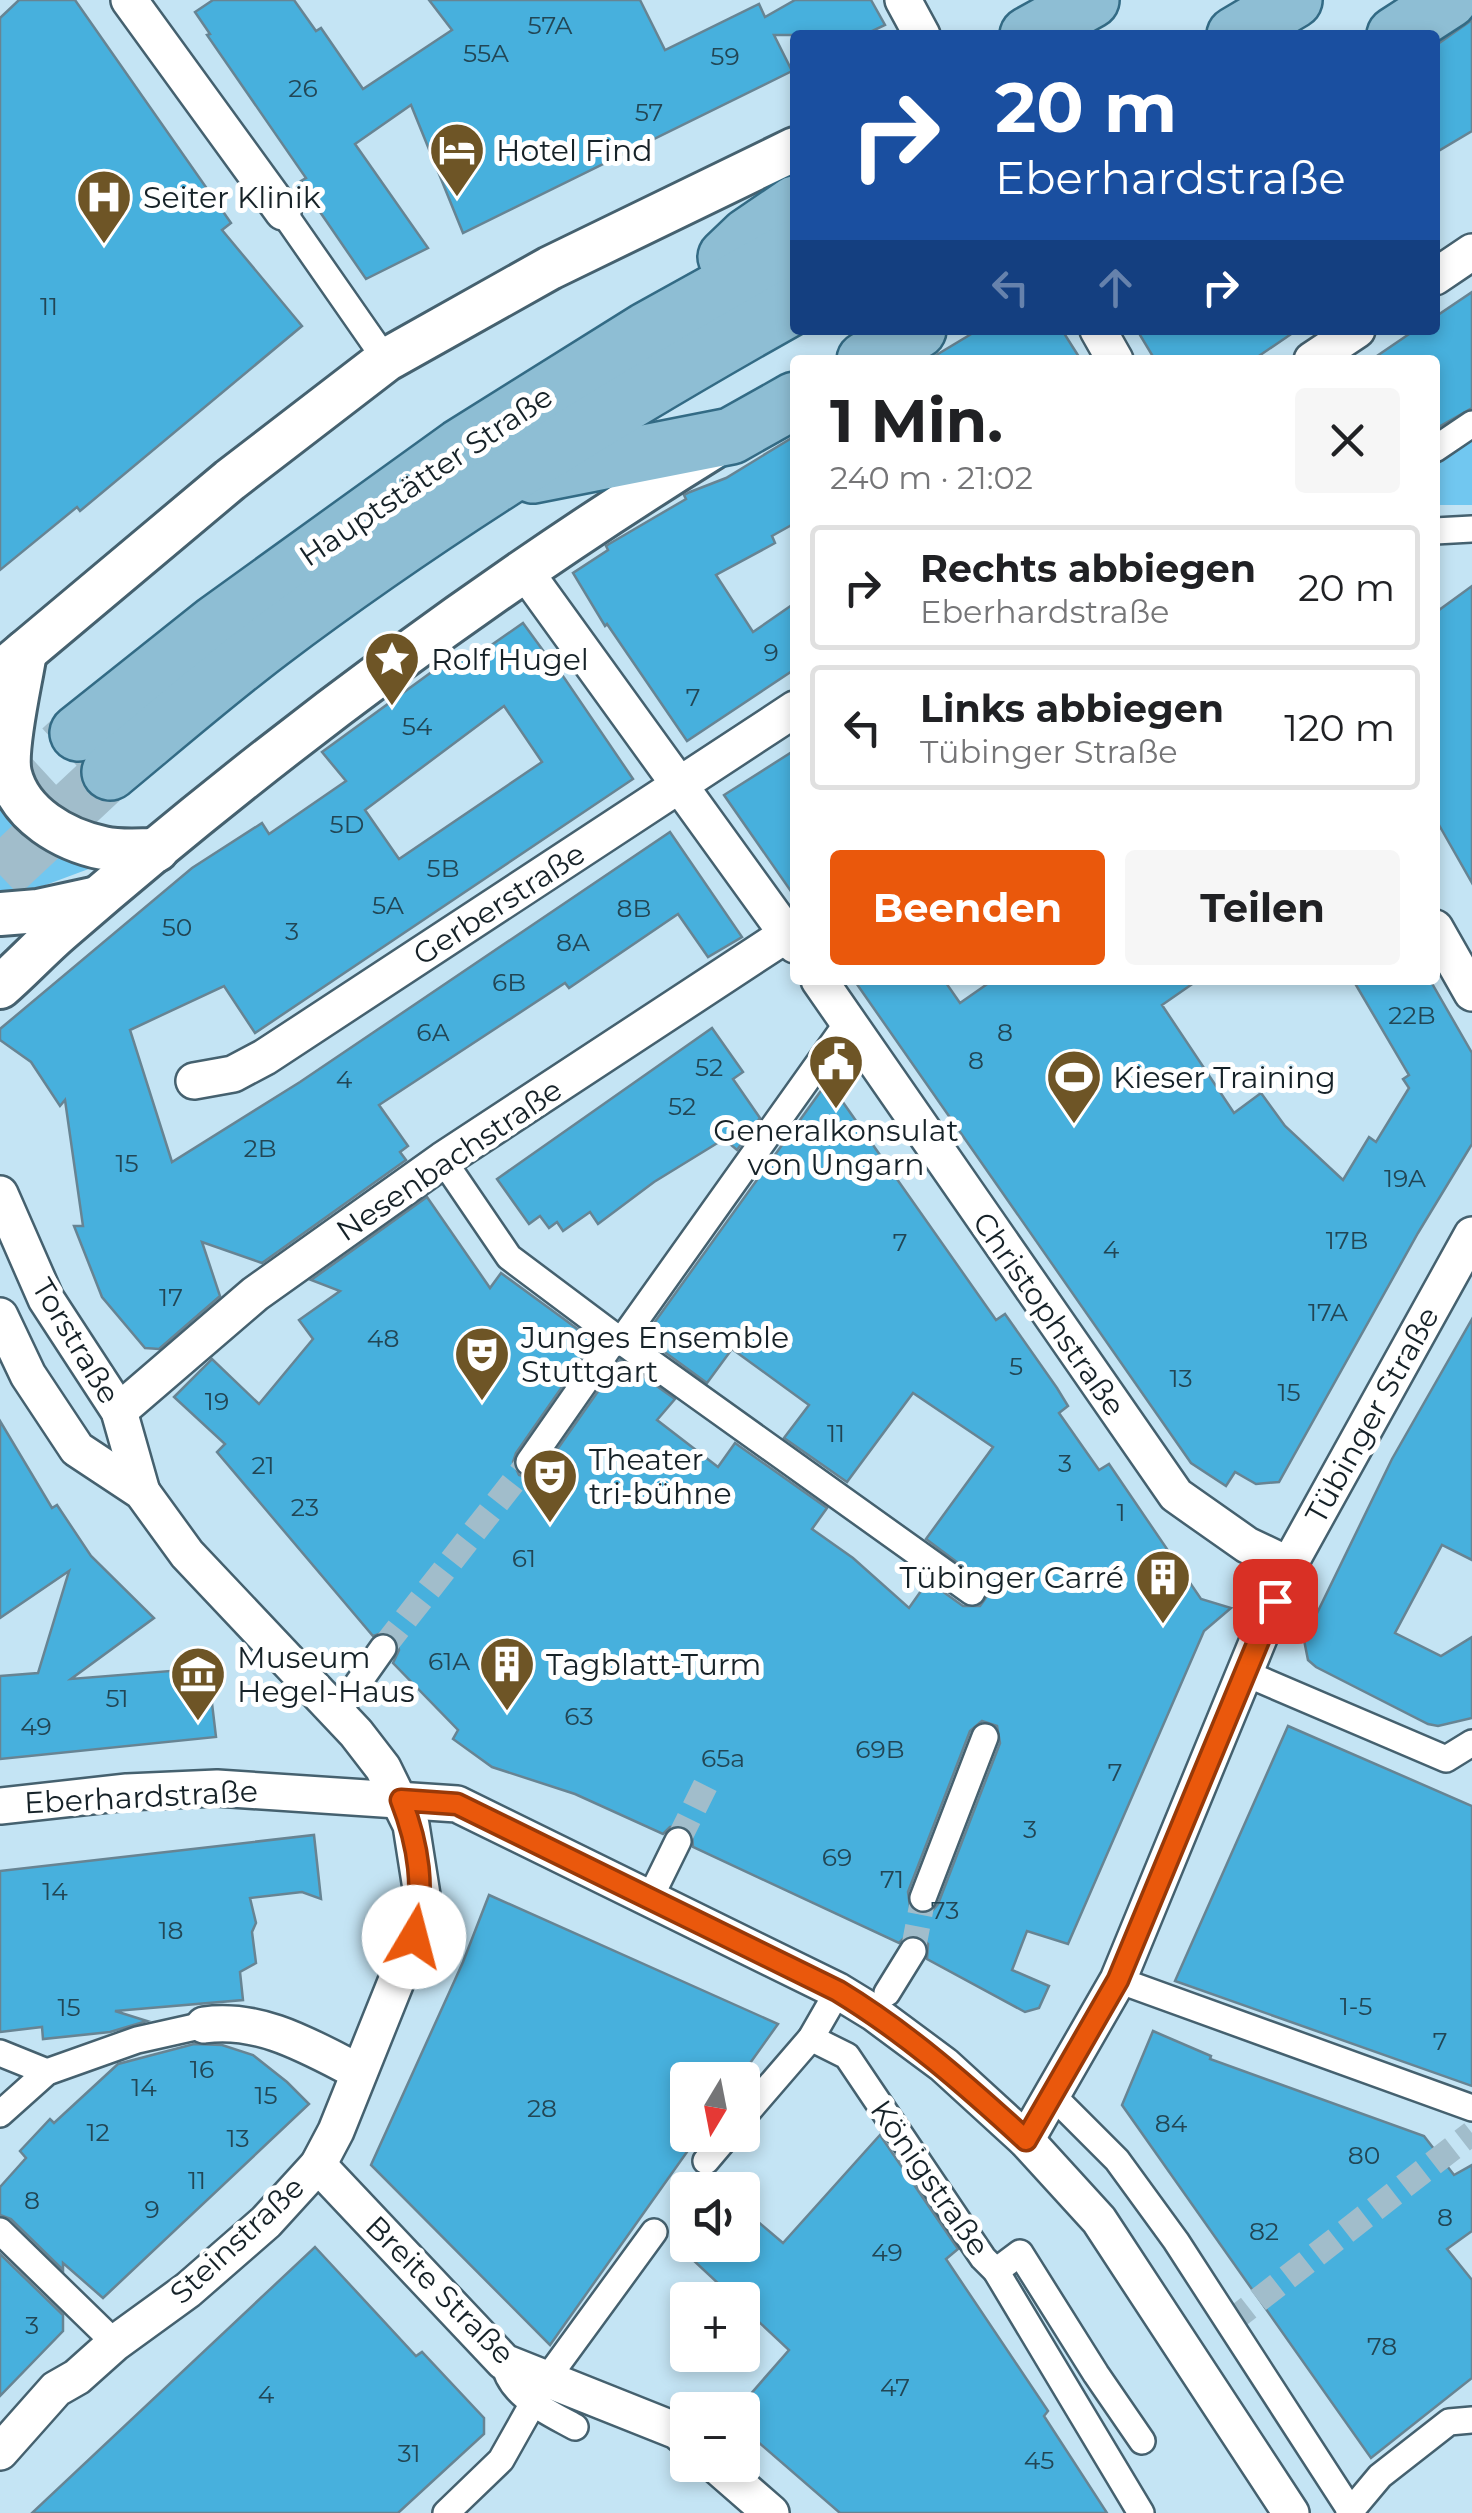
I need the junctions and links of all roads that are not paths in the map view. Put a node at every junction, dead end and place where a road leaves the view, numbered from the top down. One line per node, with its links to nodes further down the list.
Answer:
1 (130, 0): 12 (street)
2 (903, 0): 6 (street)
3 (1091, 0): 7 (main road)
4 (1294, 0): 8 (main road)
5 (1449, 0): 9 (main road)
6 (919, 30)
7 (1037, 30)
8 (1243, 30)
9 (1403, 30)
10 (790, 152): 22 (street)
11 (790, 207): 17 (main road)
12 (283, 212): 22 (street)
13 (790, 251): 17 (main road, Hauptstätter Straße)
14 (1472, 252): 15 (street)
15 (1440, 274)
16 (790, 308): 27 (main road, Hauptstätter Straße)
17 (647, 330): 27 (main road, Hauptstätter Straße)
18 (909, 335): 20 (main road)
19 (1349, 335): 21 (street)
20 (874, 355)
21 (1319, 355)
22 (386, 360): 31 (street)
23 (790, 403): 25 (main road)
24 (1472, 424): 26 (street)
25 (731, 436): 27 (main road); 30 (street)
26 (1440, 446)
27 (496, 482)
28 (1472, 529): 29 (street)
29 (1440, 531)
30 (524, 570): 34 (street); 35 (street)
31 (12, 662): 32 (street); 35 (street)
32 (0, 689)
33 (790, 712): 34 (street, Gerberstraße)
34 (678, 787): 38 (street); 45 (street, Gerberstraße)
35 (157, 850): 36 (street)
36 (102, 896): 37 (street); 42 (street)
37 (0, 914)
38 (790, 933)
39 (790, 937): 46 (street, Nesenbachstraße)
40 (1440, 937): 43 (street)
41 (822, 985): 44 (street, Christophstraße)
42 (0, 987)
43 (1472, 992)
44 (848, 1022): 50 (street); 54 (street, Christophstraße)
45 (194, 1082)
46 (443, 1160): 50 (street); 51 (street, Nesenbachstraße)
47 (0, 1194): 51 (street, Torstraße)
48 (1472, 1236): 54 (street, Tübinger Straße)
49 (0, 1316): 53 (street, Torstraße)
50 (620, 1342): 52 (street); 55 (street)
51 (120, 1412): 53 (street, Torstraße)
52 (529, 1462)
53 (142, 1492): 58 (street, Torstraße)
54 (1289, 1565): 57 (street, Tübinger Straße)
55 (972, 1592)
56 (383, 1648): 58 (street)
57 (1247, 1674): 60 (street); 67 (street, Tübinger Straße)
58 (338, 1713): 61 (street, Torstraße)
59 (985, 1737): 65 (street)
60 (1472, 1743)
61 (401, 1800): 62 (street, Eberhardstraße); 64 (street, Eberhardstraße); 74 (street, Steinstraße)
62 (0, 1806)
63 (678, 1841): 64 (street)
64 (650, 1898): 68 (street, Eberhardstraße)
65 (923, 1898)
66 (913, 1951): 69 (street)
67 (1118, 1980): 75 (street, Tübinger Straße); 77 (street)
68 (838, 1991): 71 (street); 79 (street, Eberhardstraße)
69 (887, 1992)
70 (204, 2024): 73 (street); 74 (street)
71 (811, 2038): 76 (street); 85 (street, Königstraße)
72 (0, 2053): 73 (street)
73 (47, 2072): 78 (street)
74 (360, 2072): 82 (street, Steinstraße)
75 (1052, 2094): 79 (street, Tübinger Straße); 94 (street)
76 (760, 2097)
77 (1472, 2108)
78 (0, 2114)
79 (1026, 2140): 98 (street)
80 (714, 2152): 81 (street)
81 (706, 2162)
82 (318, 2164): 86 (street, Steinstraße); 87 (street, Breite Straße)
83 (0, 2231): 86 (street)
84 (654, 2232): 87 (street)
85 (996, 2271): 91 (street, Königstraße); 97 (street)
86 (115, 2343): 92 (street, Steinstraße)
87 (540, 2392): 89 (street); 90 (street, Breite Straße); 95 (street)
88 (1472, 2420): 94 (street)
89 (575, 2427)
90 (670, 2429)
91 (1142, 2441)
92 (0, 2452)
93 (735, 2482): 96 (street)
94 (1350, 2512)
95 (446, 2513)
96 (771, 2513)
97 (1142, 2513)
98 (1291, 2513)

